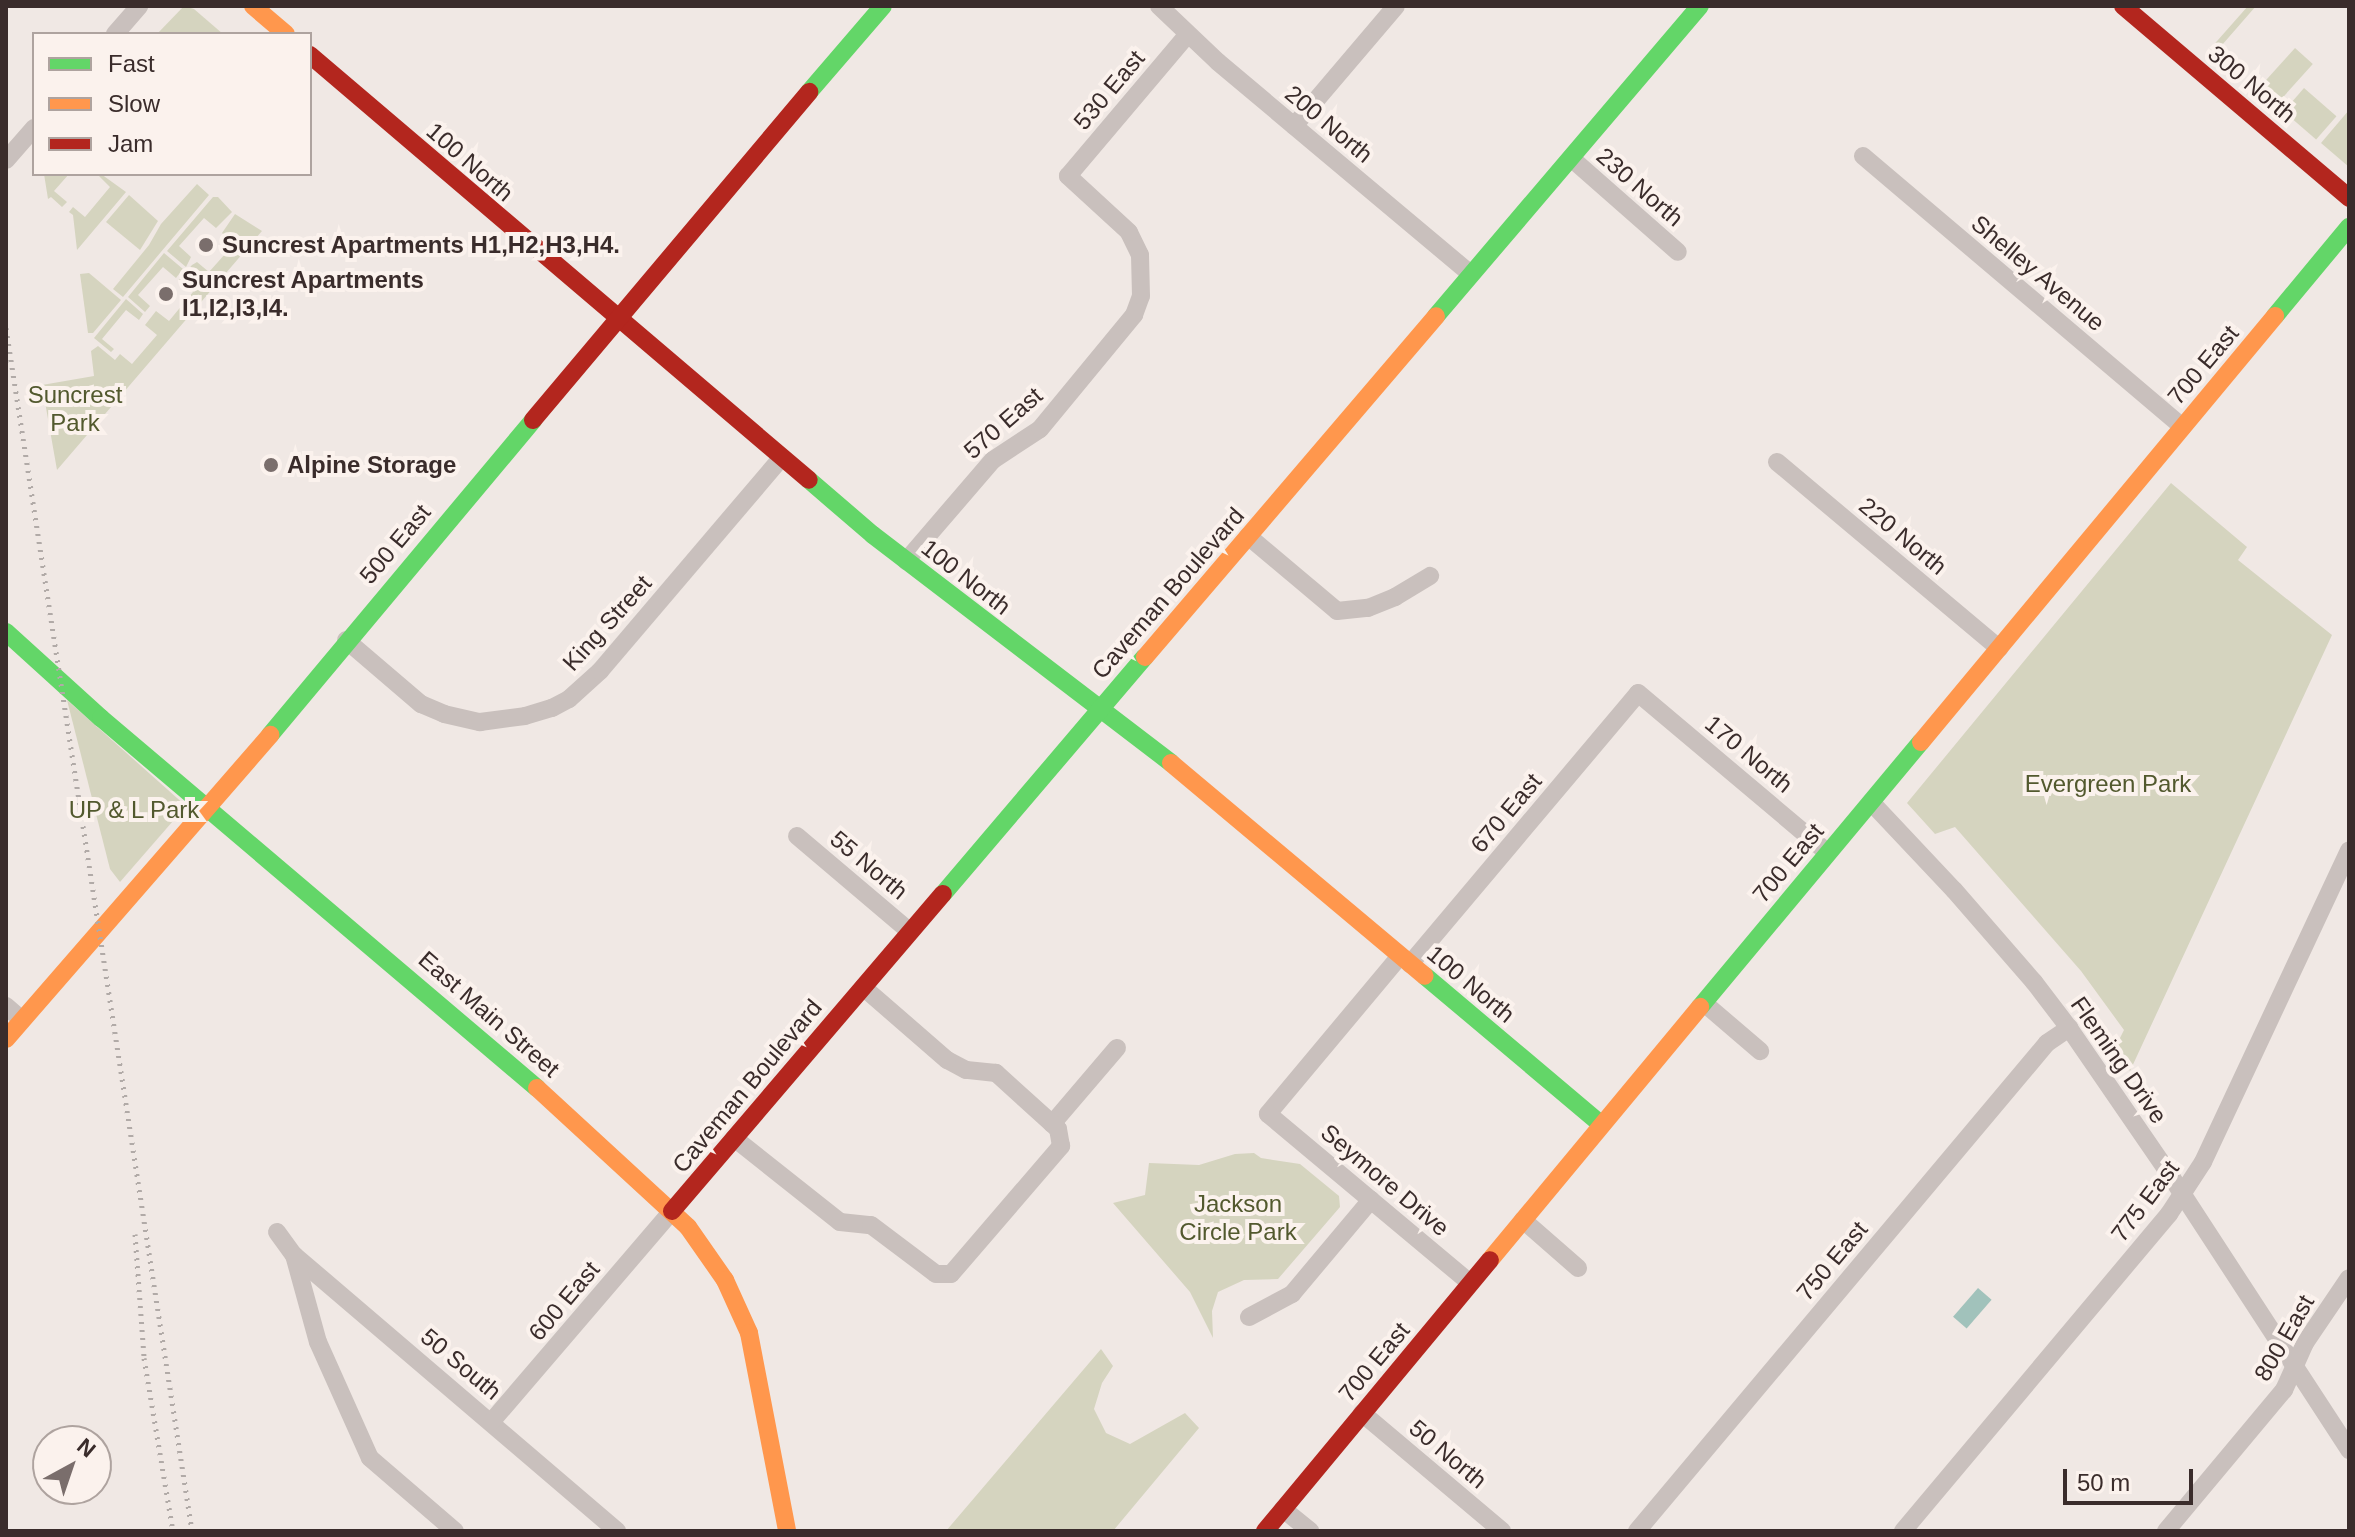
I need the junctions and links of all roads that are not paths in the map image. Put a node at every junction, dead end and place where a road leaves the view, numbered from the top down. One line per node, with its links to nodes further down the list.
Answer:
1 (139, 6): 8 (street)
2 (253, 6): 9 (street)
3 (883, 6): 22 (street, 500 East)
4 (1159, 6): 10 (street, 200 North)
5 (1396, 6): 12 (street)
6 (1700, 6): 15 (street, Caveman Boulevard)
7 (2123, 6): 17 (street, 300 North)
8 (117, 32)
9 (284, 32)
10 (1187, 35): 12 (street, 200 North); 21 (street, 530 East)
11 (312, 57): 22 (street, 100 North)
12 (1294, 126): 20 (street, 200 North)
13 (32, 130): 16 (street)
14 (1863, 156): 23 (street, Shelley Avenue)
15 (1571, 158): 19 (street, 230 North); 20 (street, Caveman Boulevard)
16 (6, 160)
17 (2349, 198)
18 (2349, 227): 23 (street, 700 East)
19 (1678, 252)
20 (1471, 274): 26 (street, Caveman Boulevard)
21 (1143, 275): 27 (street, 570 East)
22 (617, 318): 24 (street, 100 North); 30 (street, 500 East)
23 (2183, 427): 31 (street, 700 East)
24 (781, 458): 27 (street, 100 North); 30 (street, King Street)
25 (1777, 462): 31 (street, 220 North)
26 (1248, 536): 28 (street); 33 (street, Caveman Boulevard)
27 (906, 561): 33 (street, 100 North)
28 (1430, 576)
29 (6, 632): 35 (street, East Main Street)
30 (346, 640): 35 (street, 500 East)
31 (1999, 648): 34 (street, 700 East)
32 (1638, 693): 38 (street, 170 North); 40 (street, 670 East)
33 (1100, 709): 39 (street, Caveman Boulevard); 40 (street, 100 North)
34 (1871, 802): 38 (street, 700 East); 45 (street, Fleming Drive)
35 (209, 808): 44 (street, 500 East); 55 (street, East Main Street)
36 (797, 836): 39 (street, 55 North)
37 (2349, 851): 53 (street, 775 East)
38 (1828, 853): 42 (street, 700 East)
39 (910, 932): 41 (street, Caveman Boulevard)
40 (1405, 960): 49 (street, 670 East); 50 (street, 100 North)
41 (863, 987): 51 (street); 52 (street, Caveman Boulevard)
42 (1704, 1003): 48 (street); 50 (street, 700 East)
43 (6, 1006): 44 (street)
44 (22, 1020): 46 (street, 500 East)
45 (2069, 1028): 53 (street, Fleming Drive); 74 (street, 750 East)
46 (6, 1039)
47 (1117, 1048): 51 (street)
48 (1760, 1051)
49 (1268, 1114): 54 (street, Seymore Drive)
50 (1602, 1125): 56 (street, 700 East)
51 (1055, 1126): 52 (street)
52 (734, 1138): 55 (street, Caveman Boulevard)
53 (2182, 1195): 63 (street, Fleming Drive); 75 (street, 775 East)
54 (1371, 1200): 61 (street, Seymore Drive); 62 (street)
55 (672, 1211): 65 (street, 600 East); 70 (street, East Main Street)
56 (1523, 1220): 59 (street); 61 (street, 700 East)
57 (277, 1232): 58 (street, 50 South)
58 (294, 1255): 65 (street, 50 South); 68 (street)
59 (1578, 1268)
60 (2349, 1278): 63 (street, 800 East)
61 (1470, 1283): 64 (street, 700 East)
62 (1249, 1317)
63 (2294, 1366): 66 (street, Fleming Drive); 76 (street, 800 East)
64 (1362, 1413): 67 (street, 700 East); 73 (street, 50 North)
65 (492, 1421): 69 (street, 50 South)
66 (2349, 1450)
67 (1283, 1509): 71 (street, 700 East); 72 (street)
68 (455, 1531)
69 (617, 1531)
70 (787, 1531)
71 (1265, 1531)
72 (1310, 1531)
73 (1502, 1531)
74 (1637, 1531)
75 (1903, 1531)
76 (2166, 1531)

